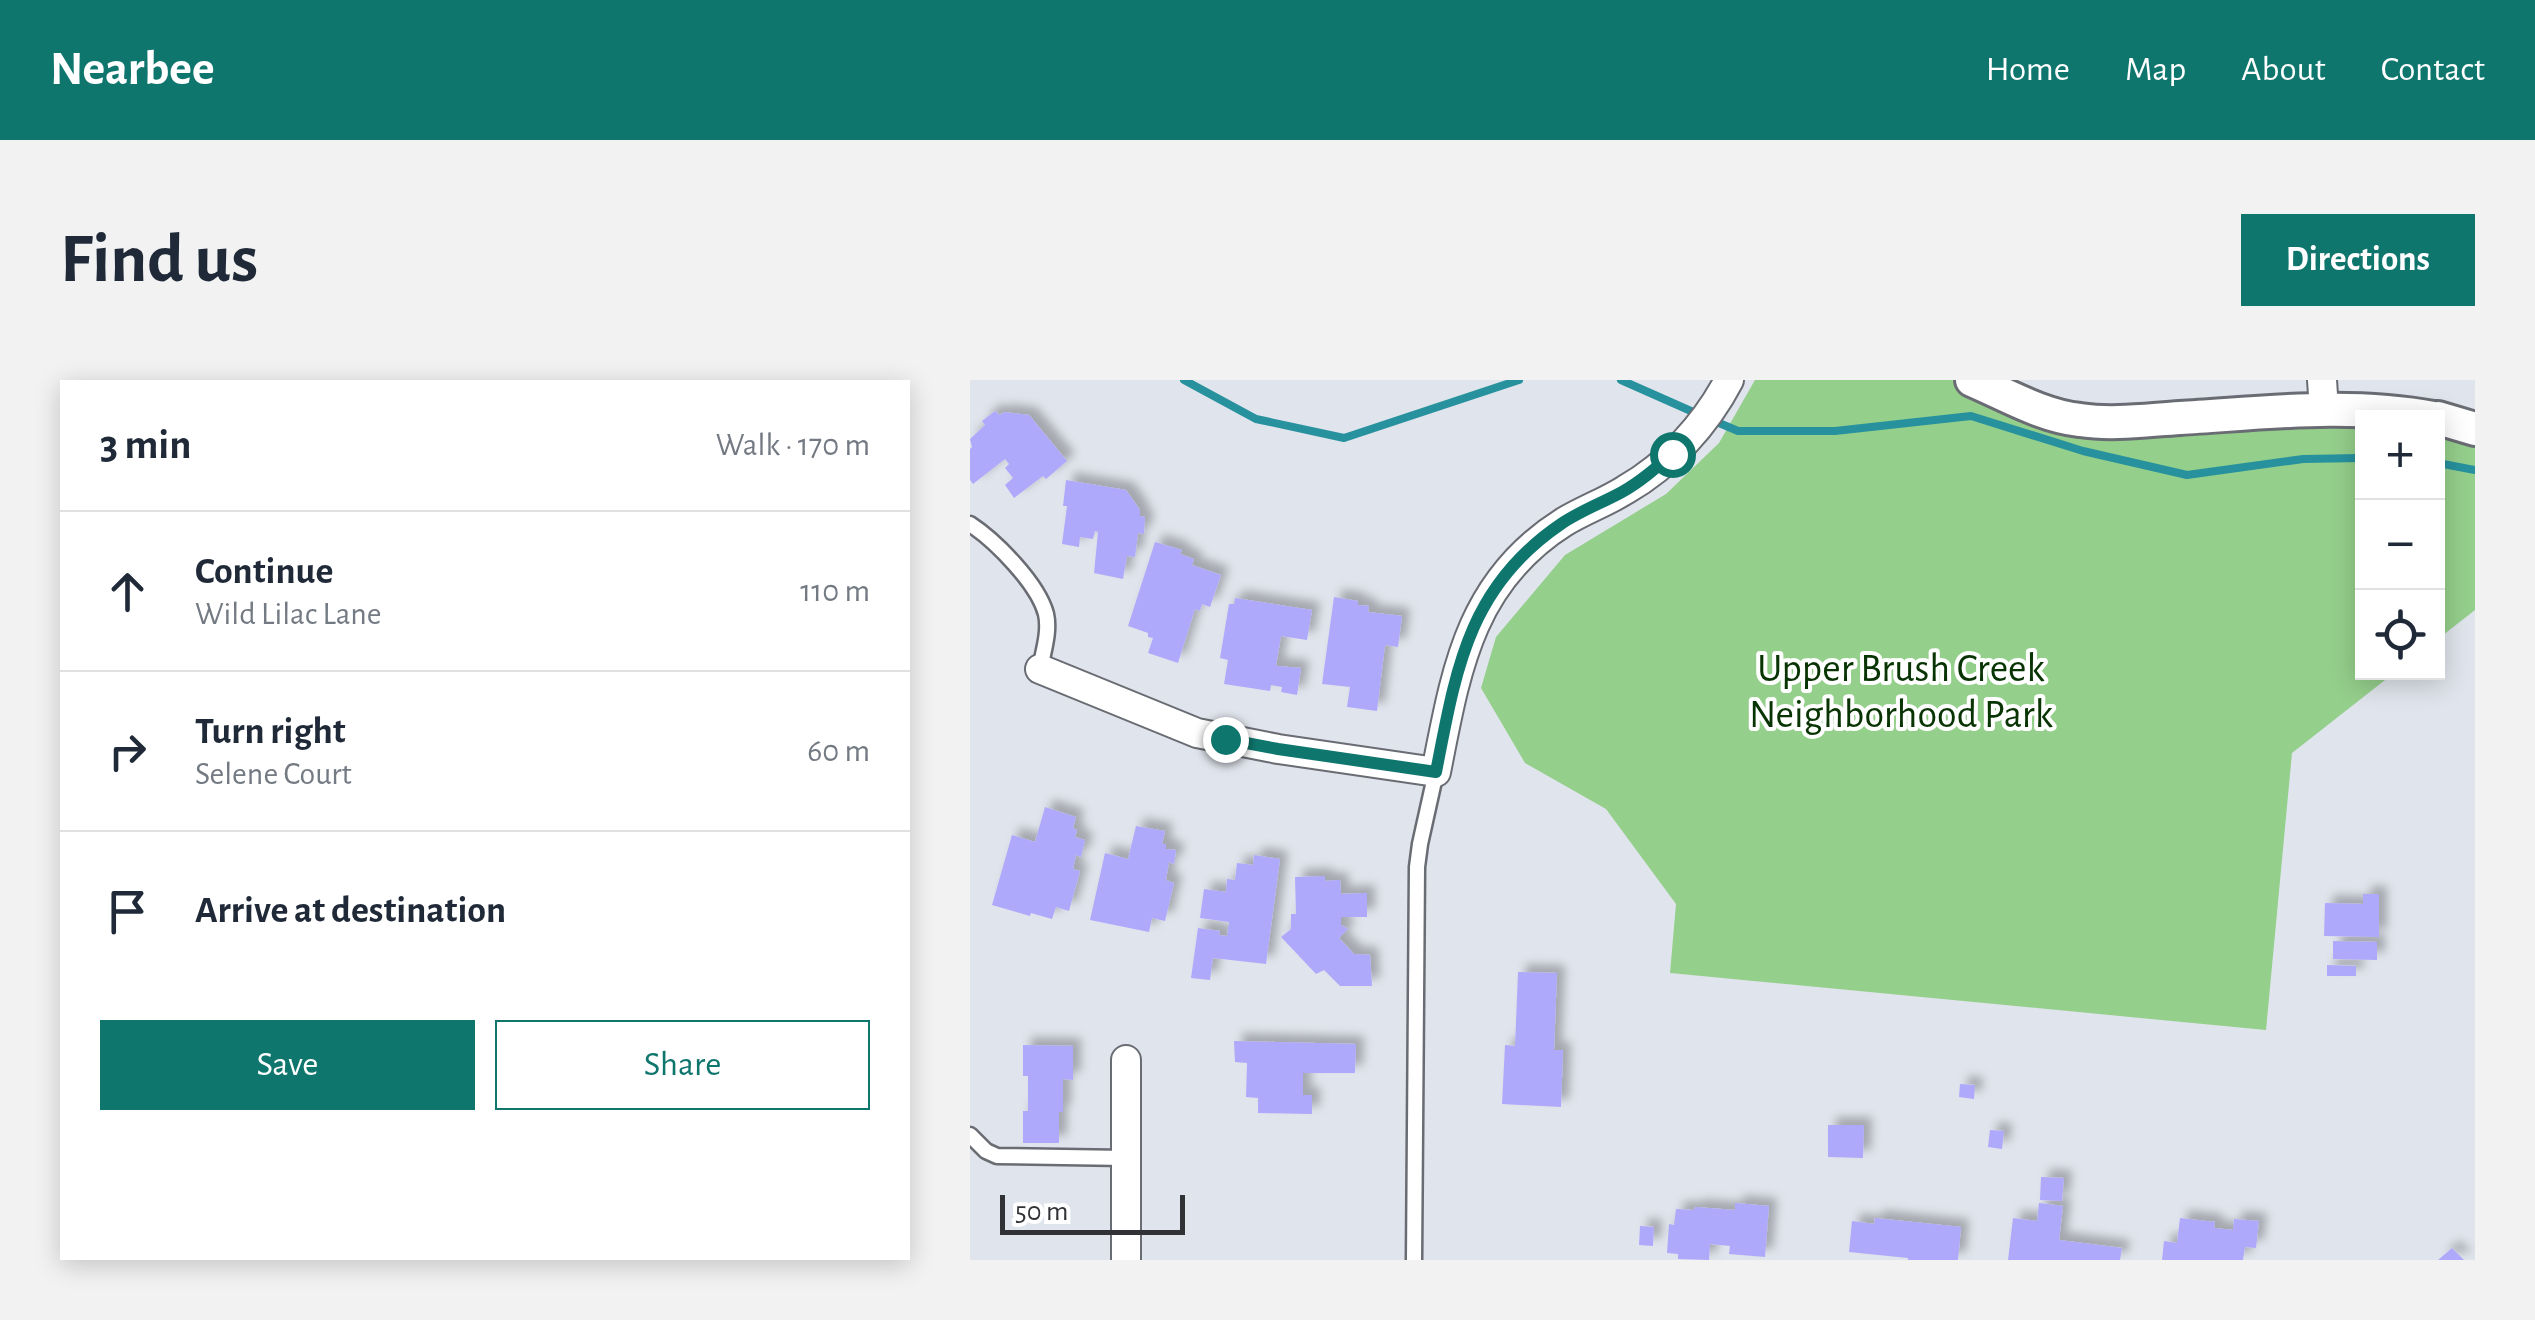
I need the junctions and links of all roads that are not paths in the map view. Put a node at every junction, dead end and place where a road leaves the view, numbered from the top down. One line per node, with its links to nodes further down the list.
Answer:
1 (1729, 380): 9 (street)
2 (1972, 380): 3 (street)
3 (2323, 395): 4 (street)
4 (2396, 410)
5 (2445, 421): 6 (street)
6 (2475, 429)
7 (970, 524): 8 (lane)
8 (1040, 670): 9 (street)
9 (1436, 772): 14 (lane)
10 (1126, 1060): 12 (street)
11 (970, 1135): 12 (lane)
12 (1126, 1158): 13 (street)
13 (1126, 1260)
14 (1414, 1260)

